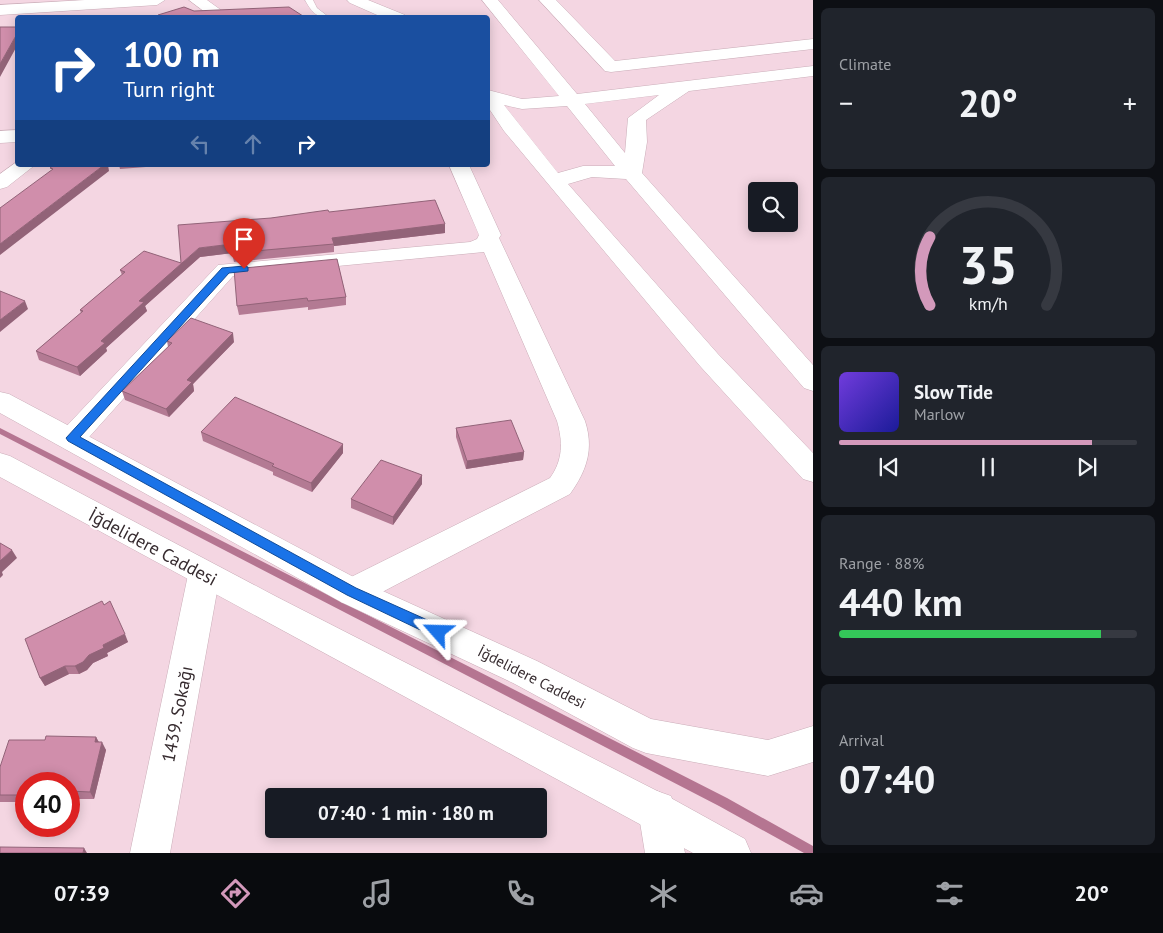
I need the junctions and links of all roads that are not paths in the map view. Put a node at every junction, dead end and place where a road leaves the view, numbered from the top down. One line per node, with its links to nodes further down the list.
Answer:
1 (76, 0): 8 (street)
2 (157, 0): 9 (street)
3 (197, 0): 10 (street)
4 (309, 0): 11 (lane)
5 (355, 0): 12 (street)
6 (490, 0): 17 (street)
7 (547, 0): 13 (street)
8 (0, 4)
9 (0, 10)
10 (220, 15)
11 (322, 15)
12 (392, 15)
13 (813, 44)
14 (813, 57): 17 (street)
15 (813, 71): 16 (street)
16 (688, 86): 17 (street); 24 (street)
17 (565, 92): 18 (street); 24 (street)
18 (490, 96)
19 (490, 99): 25 (street)
20 (15, 136): 21 (street)
21 (0, 137)
22 (22, 167): 26 (street)
23 (460, 167): 27 (street)
24 (632, 174): 25 (street); 28 (street)
25 (555, 182): 32 (street)
26 (0, 184)
27 (489, 240): 30 (street); 34 (street)
28 (813, 382)
29 (0, 401): 30 (street, İğdelidere Caddesi)
30 (72, 438): 34 (street, İğdelidere Caddesi)
31 (0, 464): 33 (street, İğdelidere Caddesi)
32 (813, 470)
33 (204, 575): 36 (street, İğdelidere Caddesi); 37 (street, 1439. Sokağı)
34 (352, 592): 35 (street, İğdelidere Caddesi)
35 (813, 744)
36 (657, 810): 38 (street); 39 (street, İğdelidere Caddesi)
37 (150, 853)
38 (665, 853)
39 (731, 853)

